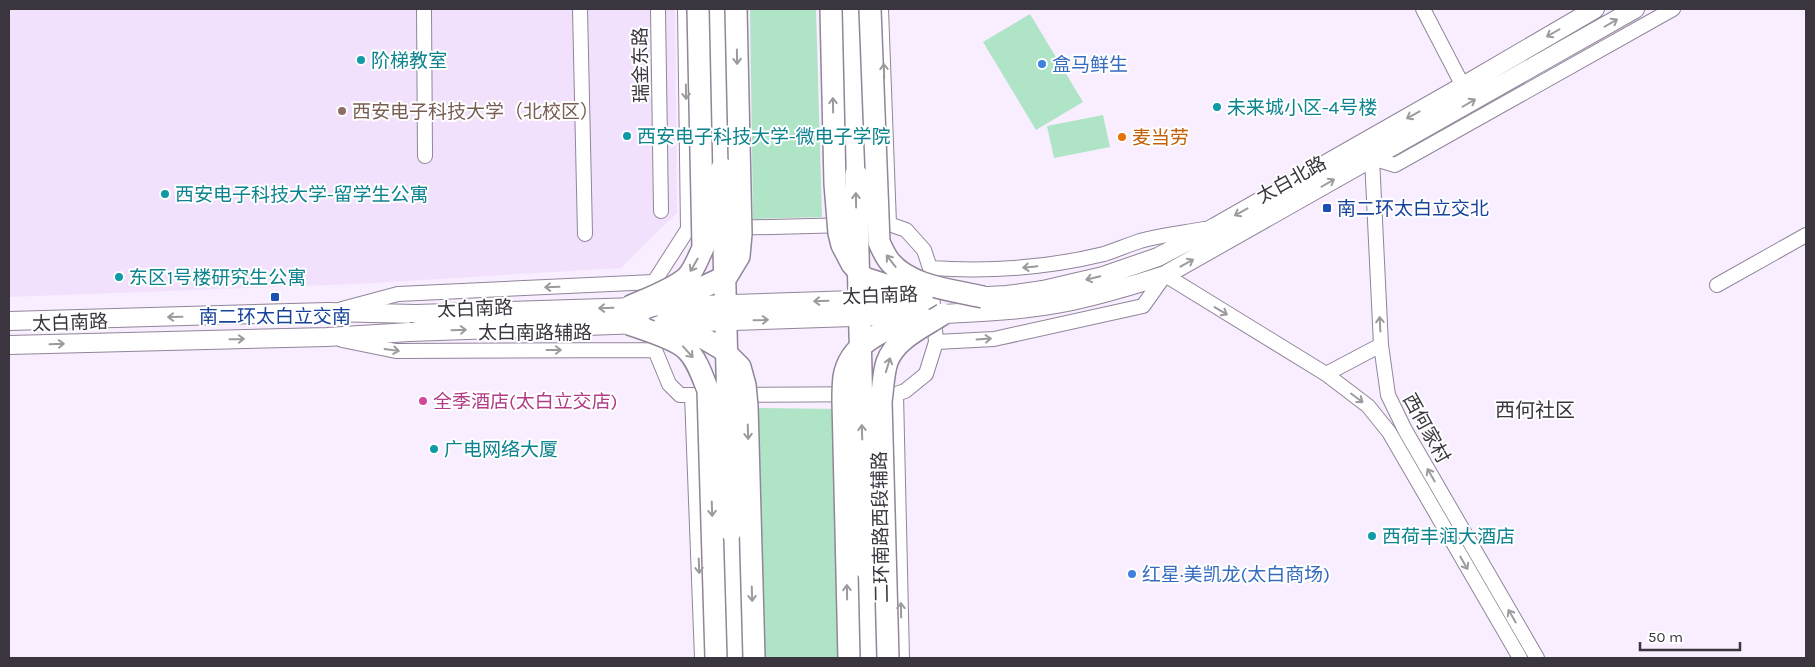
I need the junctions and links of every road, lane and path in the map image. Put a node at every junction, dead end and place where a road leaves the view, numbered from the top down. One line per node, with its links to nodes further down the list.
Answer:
1 (424, 9): 17 (street)
2 (580, 9): 23 (street)
3 (658, 9): 19 (street, 瑞金东路)
4 (684, 9): 22 (street, one-way to 22)
5 (698, 9): 32 (highway, one-way to 32, bridge)
6 (718, 9): 47 (highway, bridge)
7 (736, 9): 32 (highway, one-way to 32, bridge)
8 (831, 9): 30 (highway, one-way to 8, bridge)
9 (849, 9): 50 (highway, one-way to 9, bridge)
10 (870, 9): 29 (highway, one-way to 10, bridge)
11 (881, 9): 20 (street, one-way to 11)
12 (1423, 9): 16 (street)
13 (1595, 9): 16 (main road, 太白北路, one-way to 16)
14 (1635, 9): 18 (main road, 太白北路, one-way to 14)
15 (1673, 9): 18 (street)
16 (1463, 86): 21 (main road, 太白北路, one-way to 21)
17 (425, 156)
18 (1372, 158): 26 (main road, 太白北路, one-way to 18); 38 (street, 西何家村, one-way to 18)
19 (661, 211)
20 (889, 224): 22 (street); 25 (street)
21 (1214, 227): 25 (street, one-way to 25); 29 (main road, 太白北路, one-way to 29)
22 (688, 229): 27 (street)
23 (586, 234)
24 (1806, 235): 28 (street)
25 (930, 268): 36 (street)
26 (1165, 275): 30 (main road, 太白北路); 36 (street, one-way to 26); 40 (street, 西何家村, one-way to 40)
27 (654, 282): 31 (street, one-way to 31); 39 (street)
28 (1717, 286)
29 (983, 297): 30 (main road, 太白北路)
30 (931, 306): 32 (main road, 太白南路, one-way to 32, bridge); 34 (main road, 太白南路, one-way to 30, bridge); 43 (highway, one-way to 30, bridge); 51 (highway, one-way to 30, bridge)
31 (328, 312): 32 (main road, 太白南路, one-way to 31, bridge); 33 (main road, 太白南路, one-way to 33)
32 (634, 313): 34 (main road, 太白南路, bridge); 35 (main road, 太白南路, one-way to 32, bridge); 46 (highway, one-way to 46, bridge)
33 (9, 321)
34 (665, 323): 44 (highway, one-way to 44, bridge)
35 (327, 337): 37 (main road, 太白南路, one-way to 35); 39 (street, 太白南路辅路, one-way to 39)
36 (936, 342): 41 (street)
37 (9, 345)
38 (1380, 345): 40 (street); 54 (street, 西何家村, one-way to 38)
39 (654, 350): 42 (street)
40 (1326, 374): 53 (street, 西何家村, one-way to 53)
41 (896, 394): 42 (street); 52 (street, 二环南路西段辅路, one-way to 41)
42 (692, 395): 45 (street, one-way to 45)
43 (848, 622): 48 (highway, bridge); 49 (highway)
44 (751, 654)
45 (702, 658)
46 (716, 658)
47 (735, 658)
48 (849, 658)
49 (864, 658)
50 (869, 658)
51 (888, 658)
52 (902, 658)
53 (1520, 658)
54 (1536, 658)

